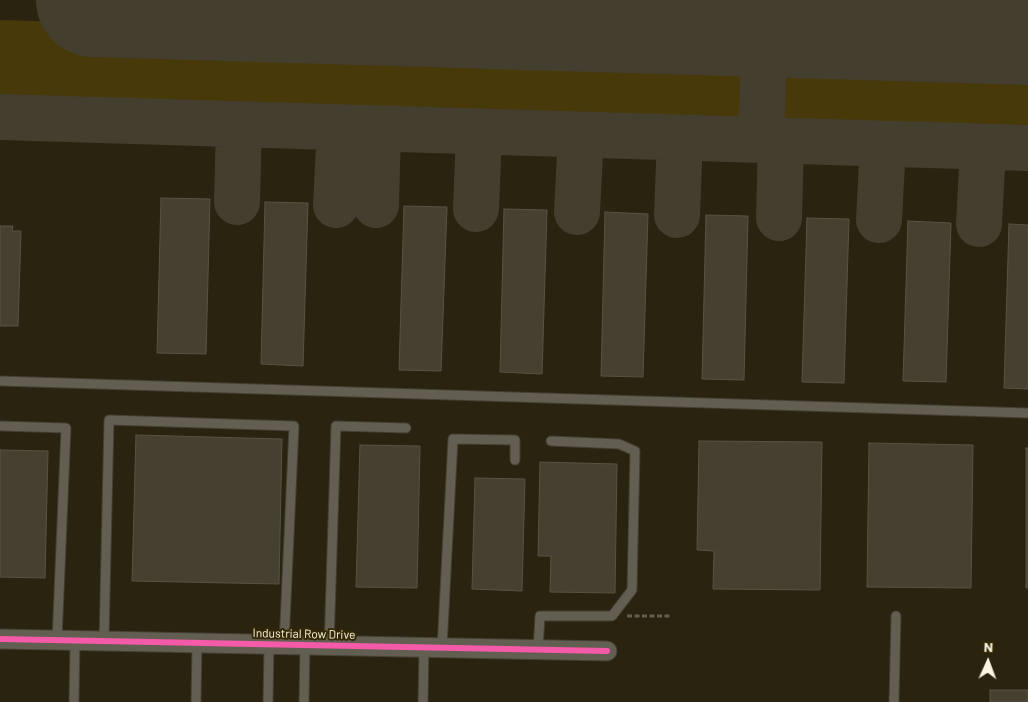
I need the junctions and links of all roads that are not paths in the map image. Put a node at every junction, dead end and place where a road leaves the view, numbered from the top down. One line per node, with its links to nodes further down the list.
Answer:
1 (0, 381): 2 (lane)
2 (1028, 413)
3 (0, 426): 9 (lane)
4 (406, 428): 14 (lane)
5 (551, 441): 16 (lane)
6 (515, 460): 15 (lane)
7 (896, 616): 23 (lane)
8 (0, 639): 9 (street, Industrial Row Drive)
9 (66, 640): 10 (street, Industrial Row Drive); 18 (lane)
10 (104, 641): 11 (street, Industrial Row Drive); 12 (lane)
11 (197, 643): 12 (street, Industrial Row Drive); 19 (lane)
12 (276, 645): 13 (street, Industrial Row Drive); 20 (lane)
13 (305, 645): 14 (street, Industrial Row Drive); 21 (lane)
14 (329, 646): 15 (street, Industrial Row Drive)
15 (433, 648): 16 (street, Industrial Row Drive); 22 (lane)
16 (538, 650): 17 (street, Industrial Row Drive)
17 (607, 651)
18 (74, 702)
19 (196, 702)
20 (268, 702)
21 (304, 702)
22 (424, 702)
23 (894, 702)

